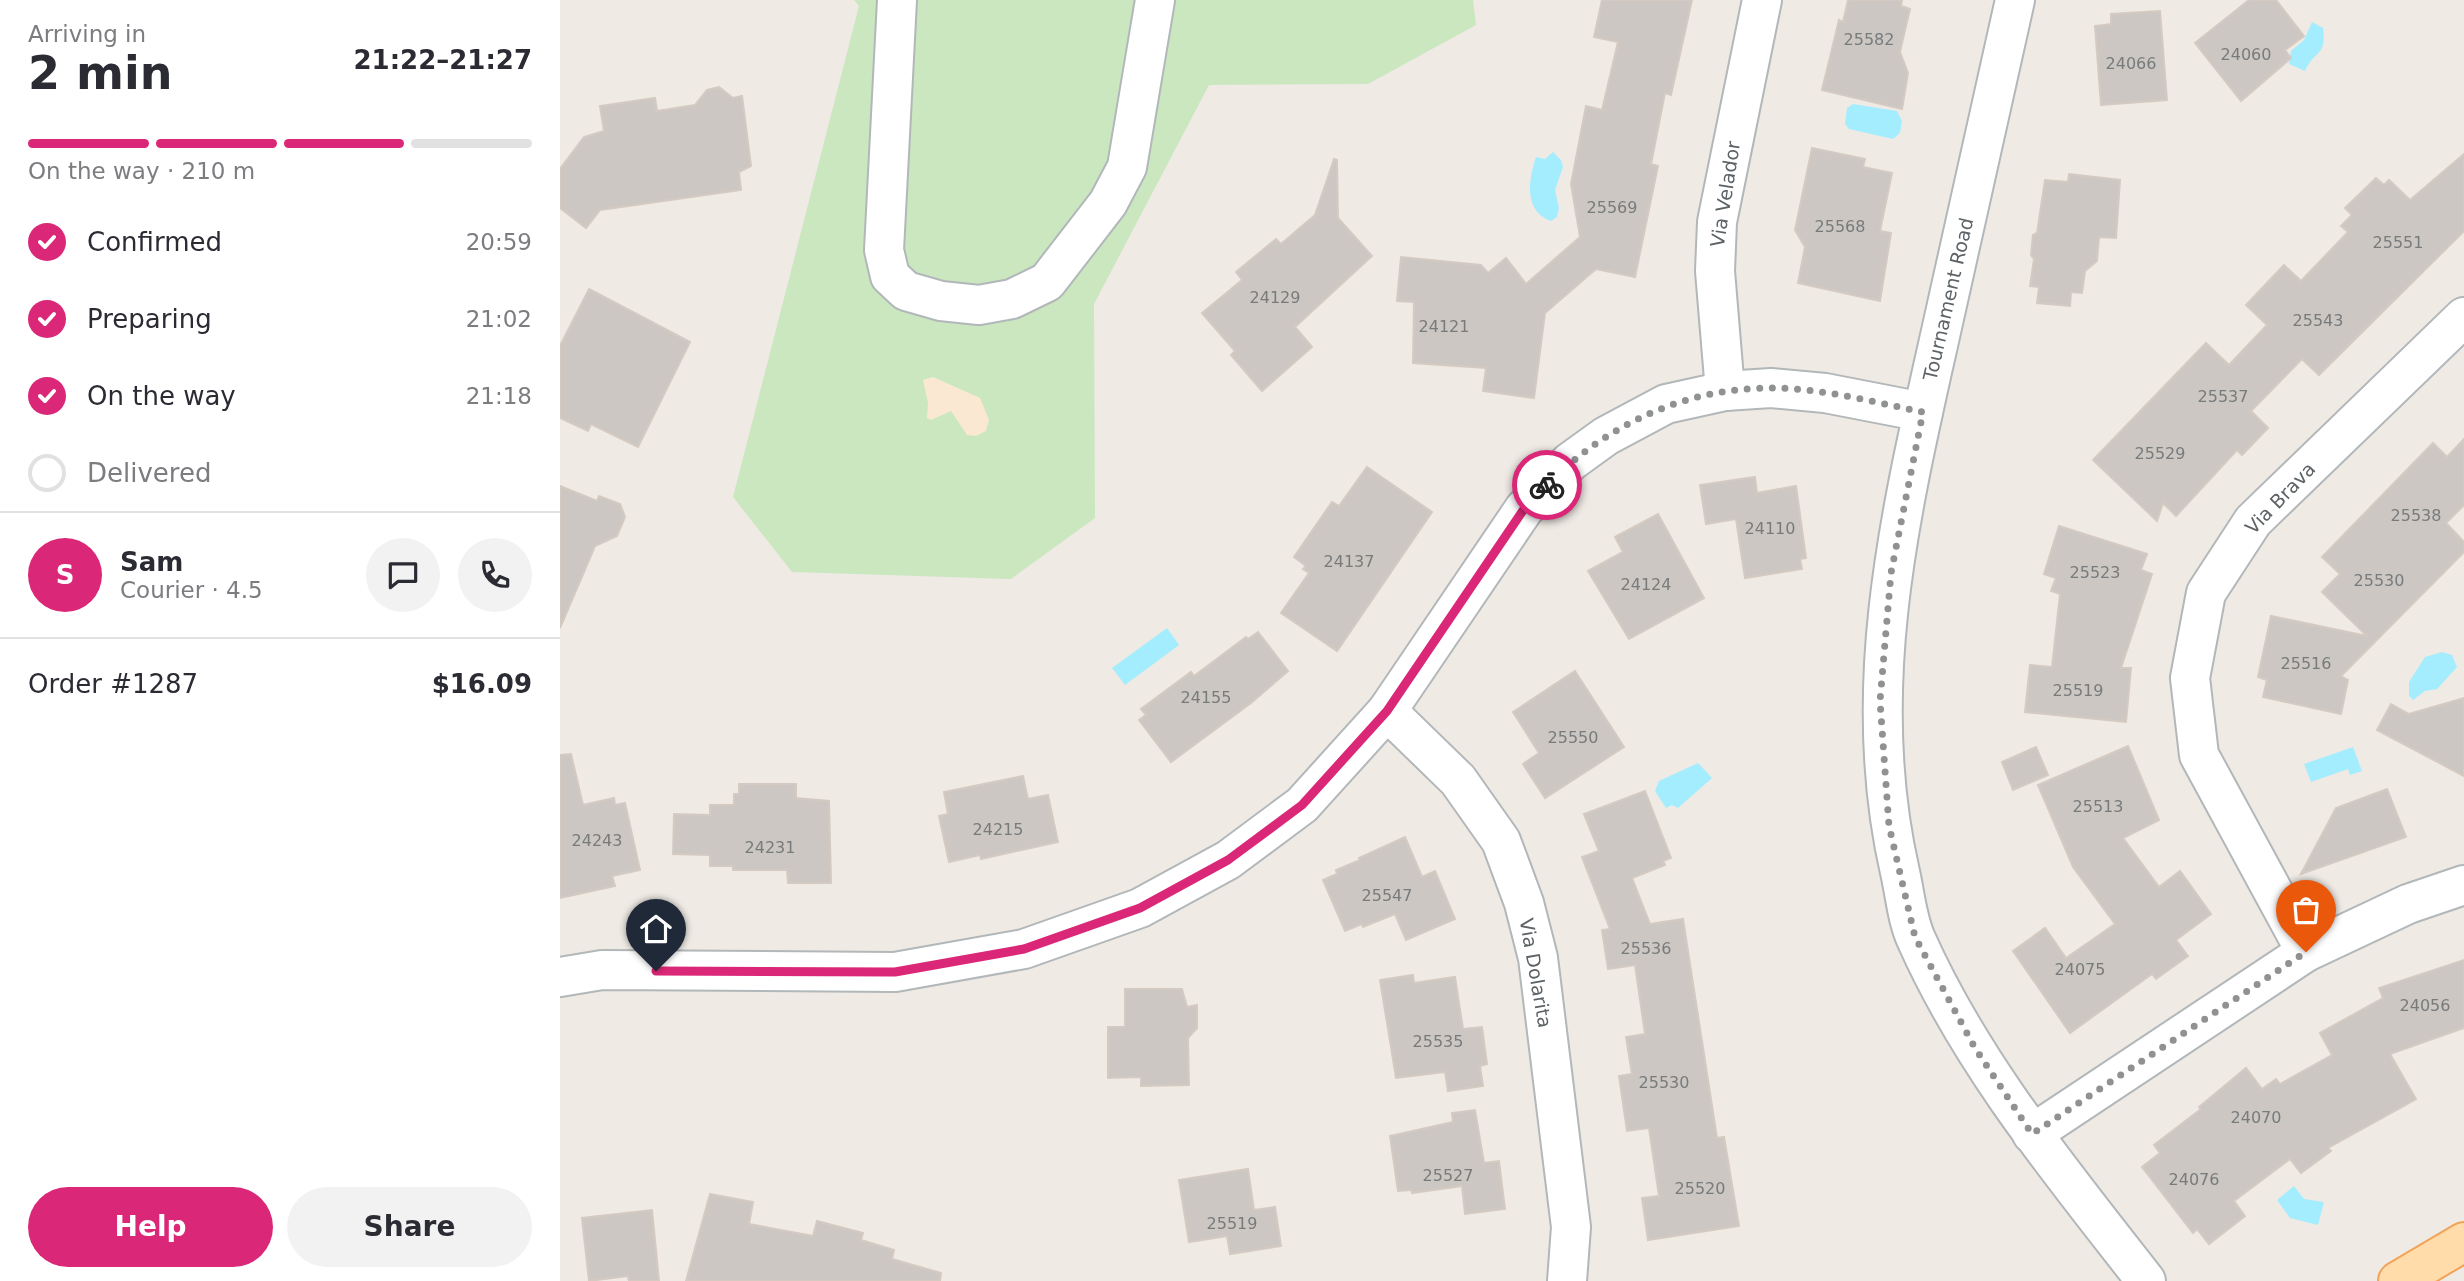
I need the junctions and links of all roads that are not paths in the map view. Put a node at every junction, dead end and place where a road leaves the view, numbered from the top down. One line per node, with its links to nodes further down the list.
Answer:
1 (897, 0): 2 (street)
2 (1155, 0)
3 (1762, 0): 6 (street, Via Velador)
4 (2015, 0): 7 (street, Tournament Road)
5 (2464, 317): 10 (street, Via Brava)
6 (1725, 391): 7 (street); 8 (street)
7 (1923, 412): 12 (street, Tournament Road)
8 (1387, 711): 11 (street); 14 (street, Via Dolarita)
9 (2464, 885): 10 (street)
10 (2306, 952): 12 (street)
11 (560, 977)
12 (2032, 1134): 15 (street, Tournament Road)
13 (2464, 1242): 16 (main road)
14 (1567, 1281)
15 (2146, 1281)
16 (2398, 1281)

